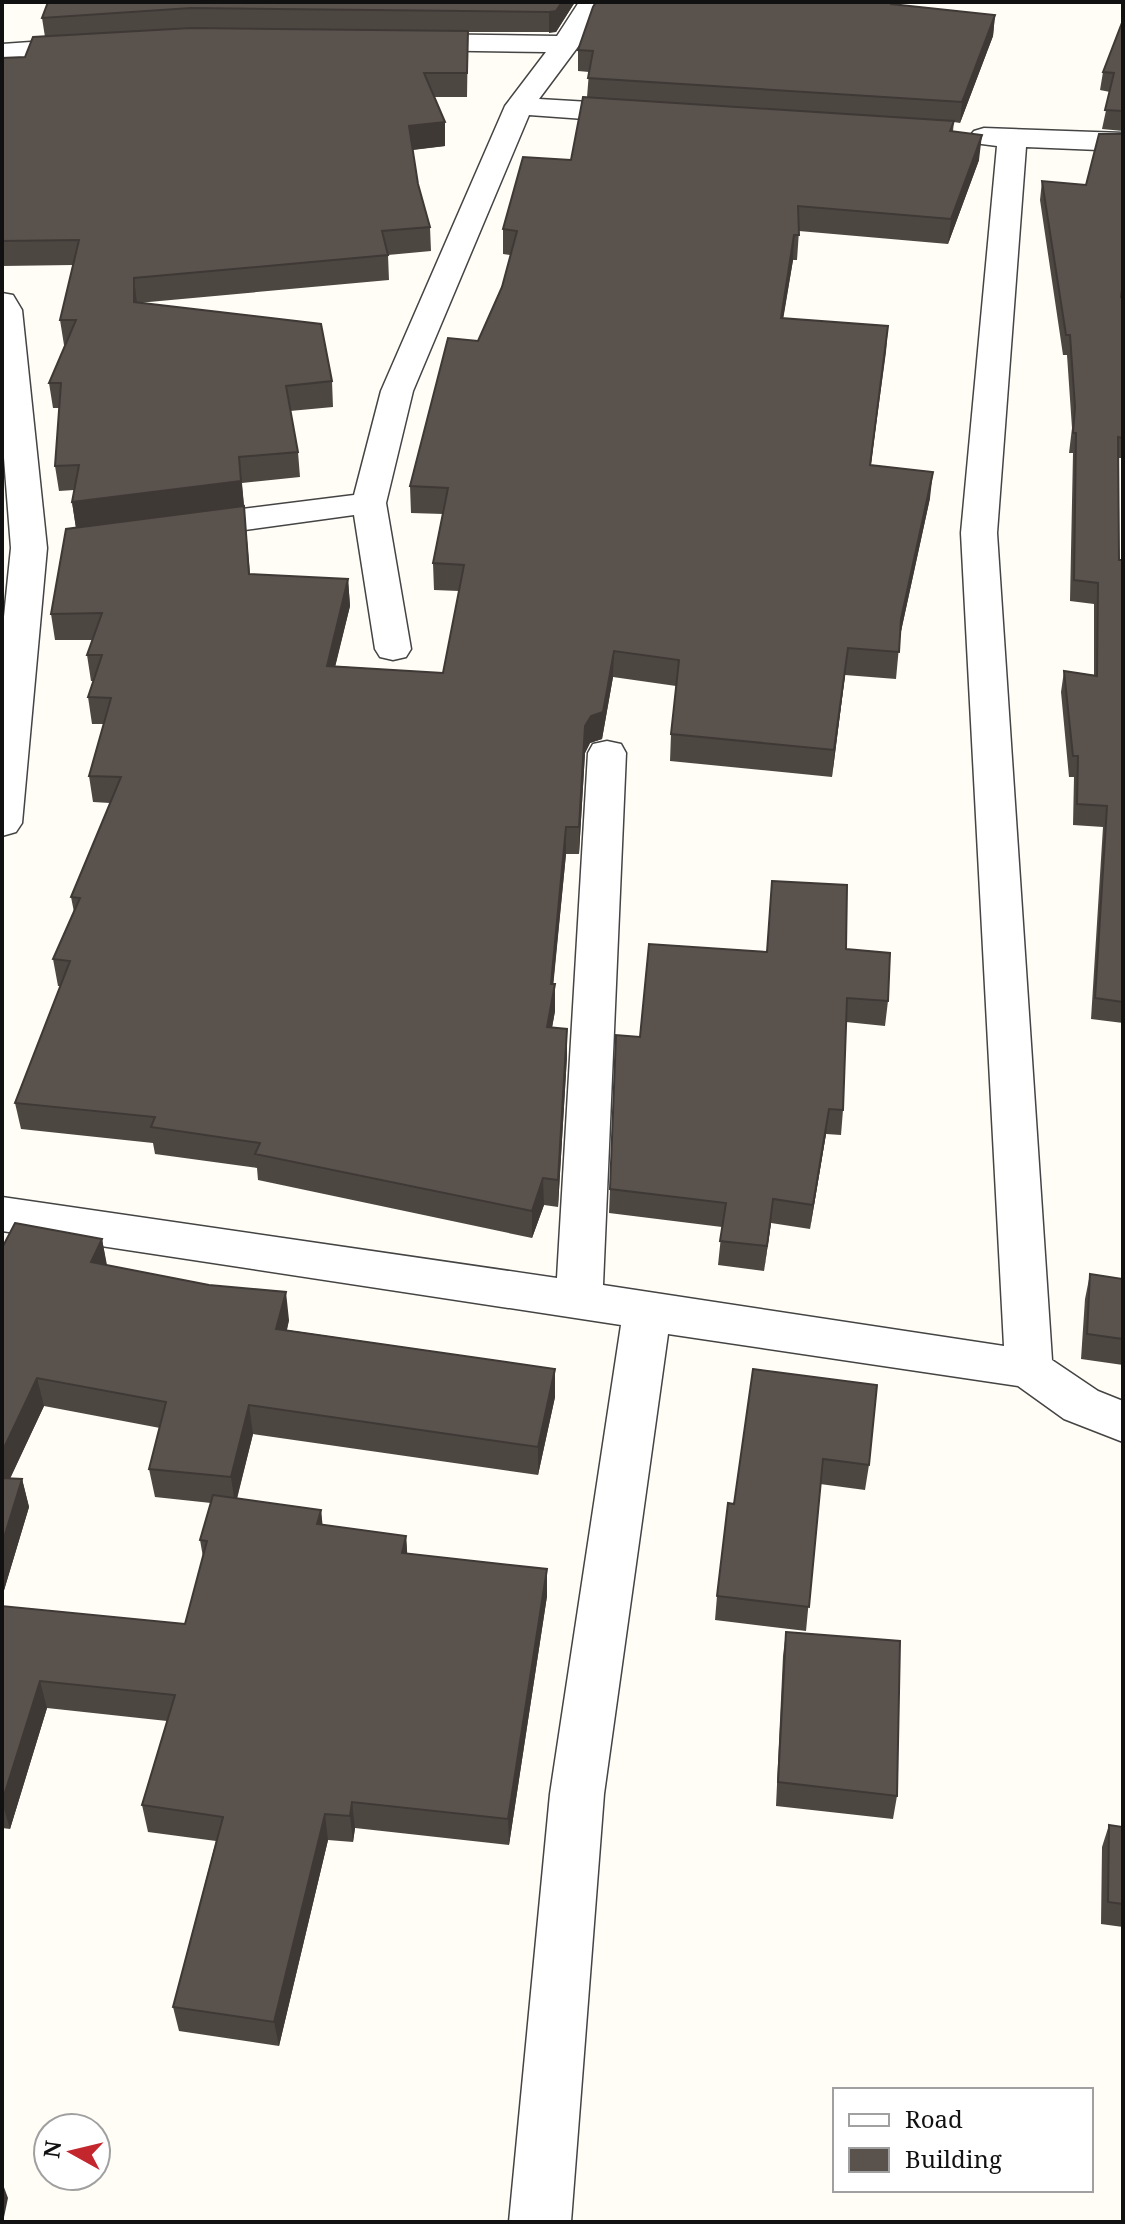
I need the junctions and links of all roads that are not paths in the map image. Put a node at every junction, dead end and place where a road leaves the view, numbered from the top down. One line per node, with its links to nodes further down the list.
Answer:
1 (592, 2): 3 (street)
2 (379, 42): 3 (street)
3 (566, 44): 6 (street)
4 (113, 45): 5 (street)
5 (2, 52)
6 (519, 106): 7 (street); 12 (street)
7 (662, 116)
8 (964, 135): 9 (street)
9 (1012, 138): 10 (street); 20 (street)
10 (1123, 142)
11 (2, 302): 16 (street)
12 (369, 503): 13 (street); 14 (street)
13 (153, 532)
14 (393, 649)
15 (607, 753): 18 (street)
16 (2, 823)
17 (2, 1214): 18 (street)
18 (579, 1299): 19 (street)
19 (647, 1312): 20 (street); 22 (street)
20 (1029, 1369): 21 (street)
21 (1123, 1422)
22 (540, 2222)

